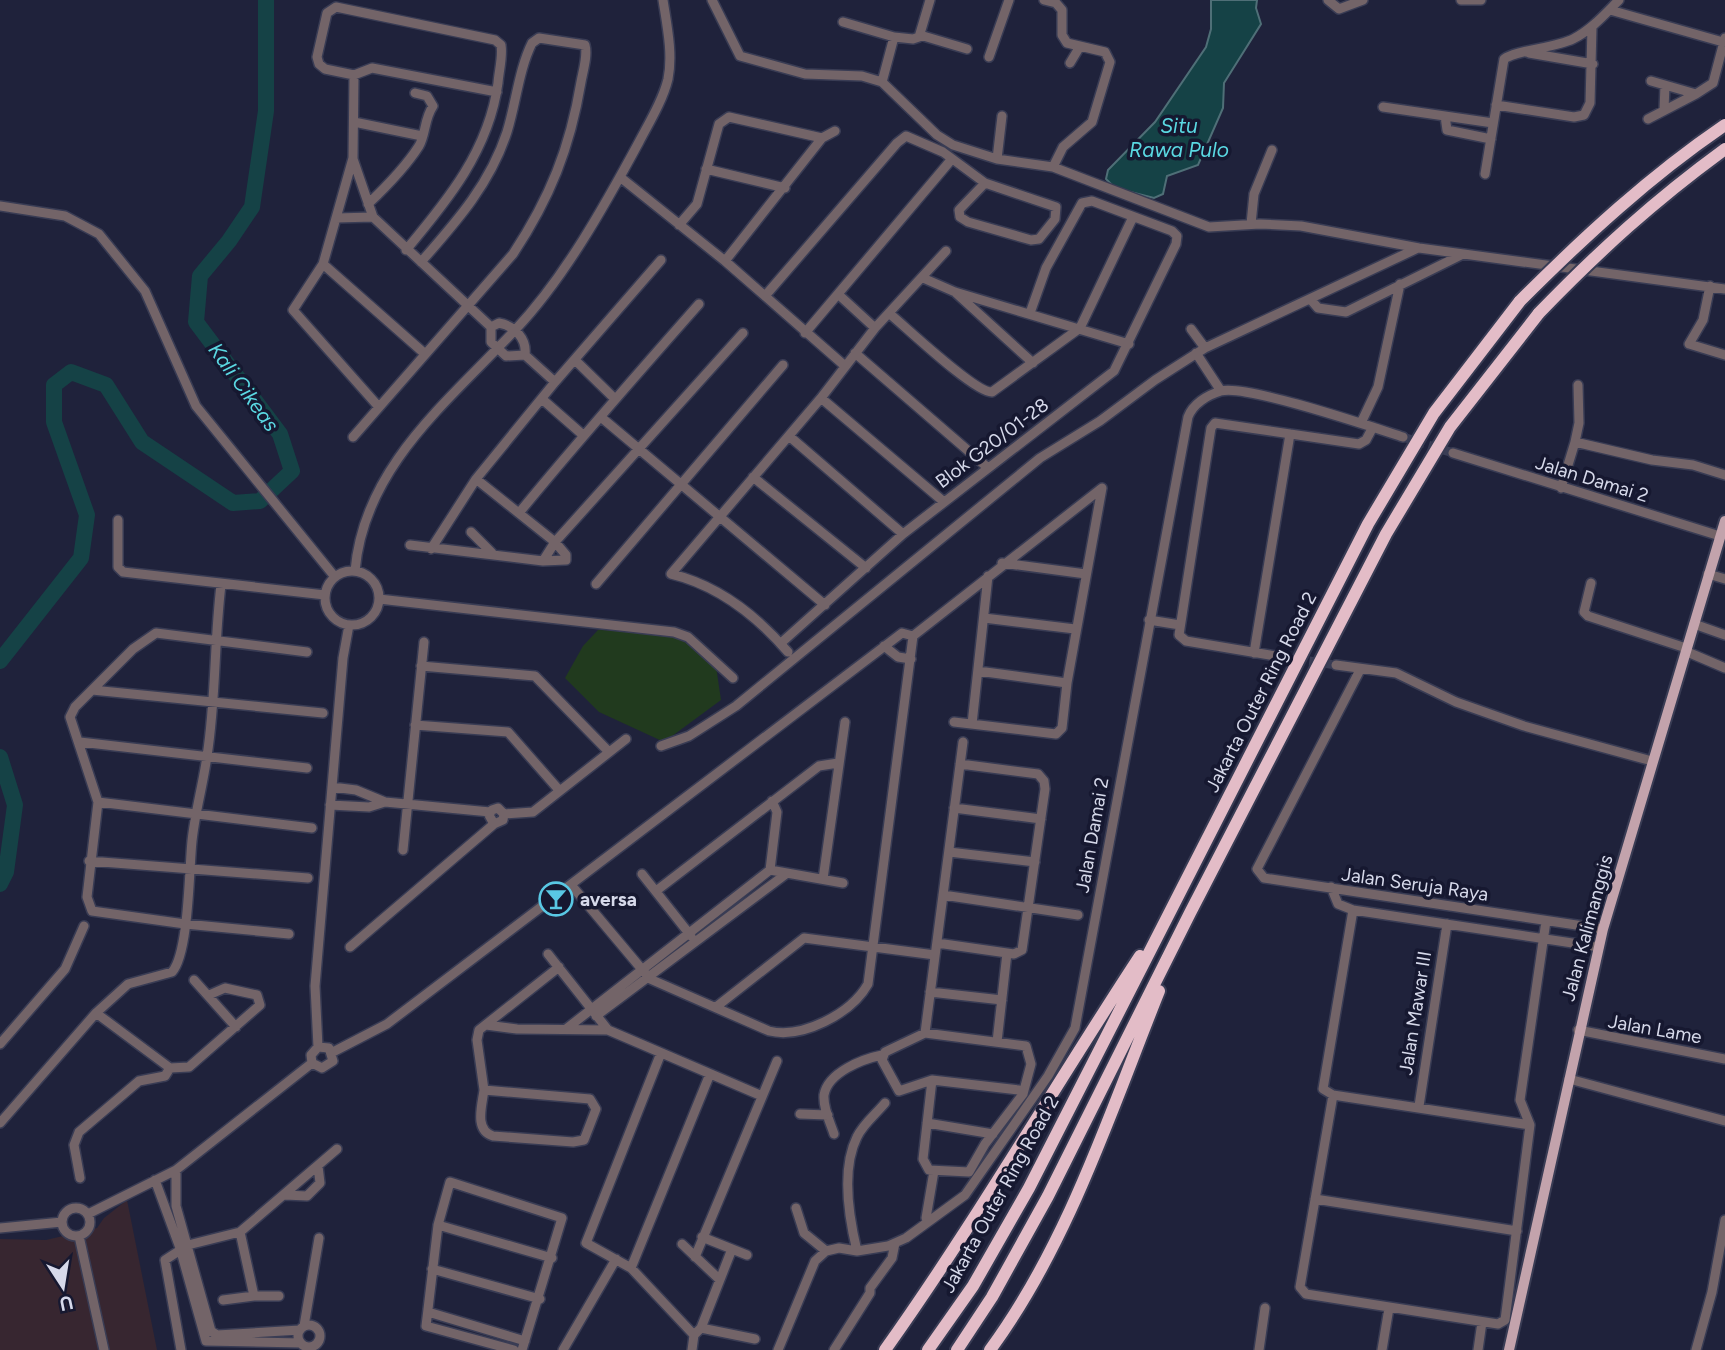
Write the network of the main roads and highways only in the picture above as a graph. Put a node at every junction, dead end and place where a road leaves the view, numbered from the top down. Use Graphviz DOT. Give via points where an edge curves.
graph roads {
  1 [pos="1725,125"];
  2 [pos="1725,149"];
  3 [pos="1725,521"];
  4 [pos="1175,903"];
  5 [pos="1190,913"];
  6 [pos="884,1350"];
  7 [pos="928,1350"];
  8 [pos="957,1350"];
  9 [pos="990,1350"];
  10 [pos="1509,1350"];
  1 -- 4 [label="highway, Jakarta Outer Ring Road 2, bridge" via="1591,230 1520,301 1434,413 1368,524"];
  2 -- 5 [label="highway, Jakarta Outer Ring Road 2, bridge" via="1605,245 1539,313 1450,427 1386,534"];
  3 -- 10 [label="main road, Jalan Kalimanggis" via="1603,929"];
  4 -- 6 [label="highway" via="1063,1072 947,1263"];
  4 -- 7 [label="highway, Jakarta Outer Ring Road 2" via="1029,1188 973,1286"];
  5 -- 8 [label="highway, Jakarta Outer Ring Road 2" via="1048,1196"];
  5 -- 9 [label="highway" via="1048,1258"];
}
